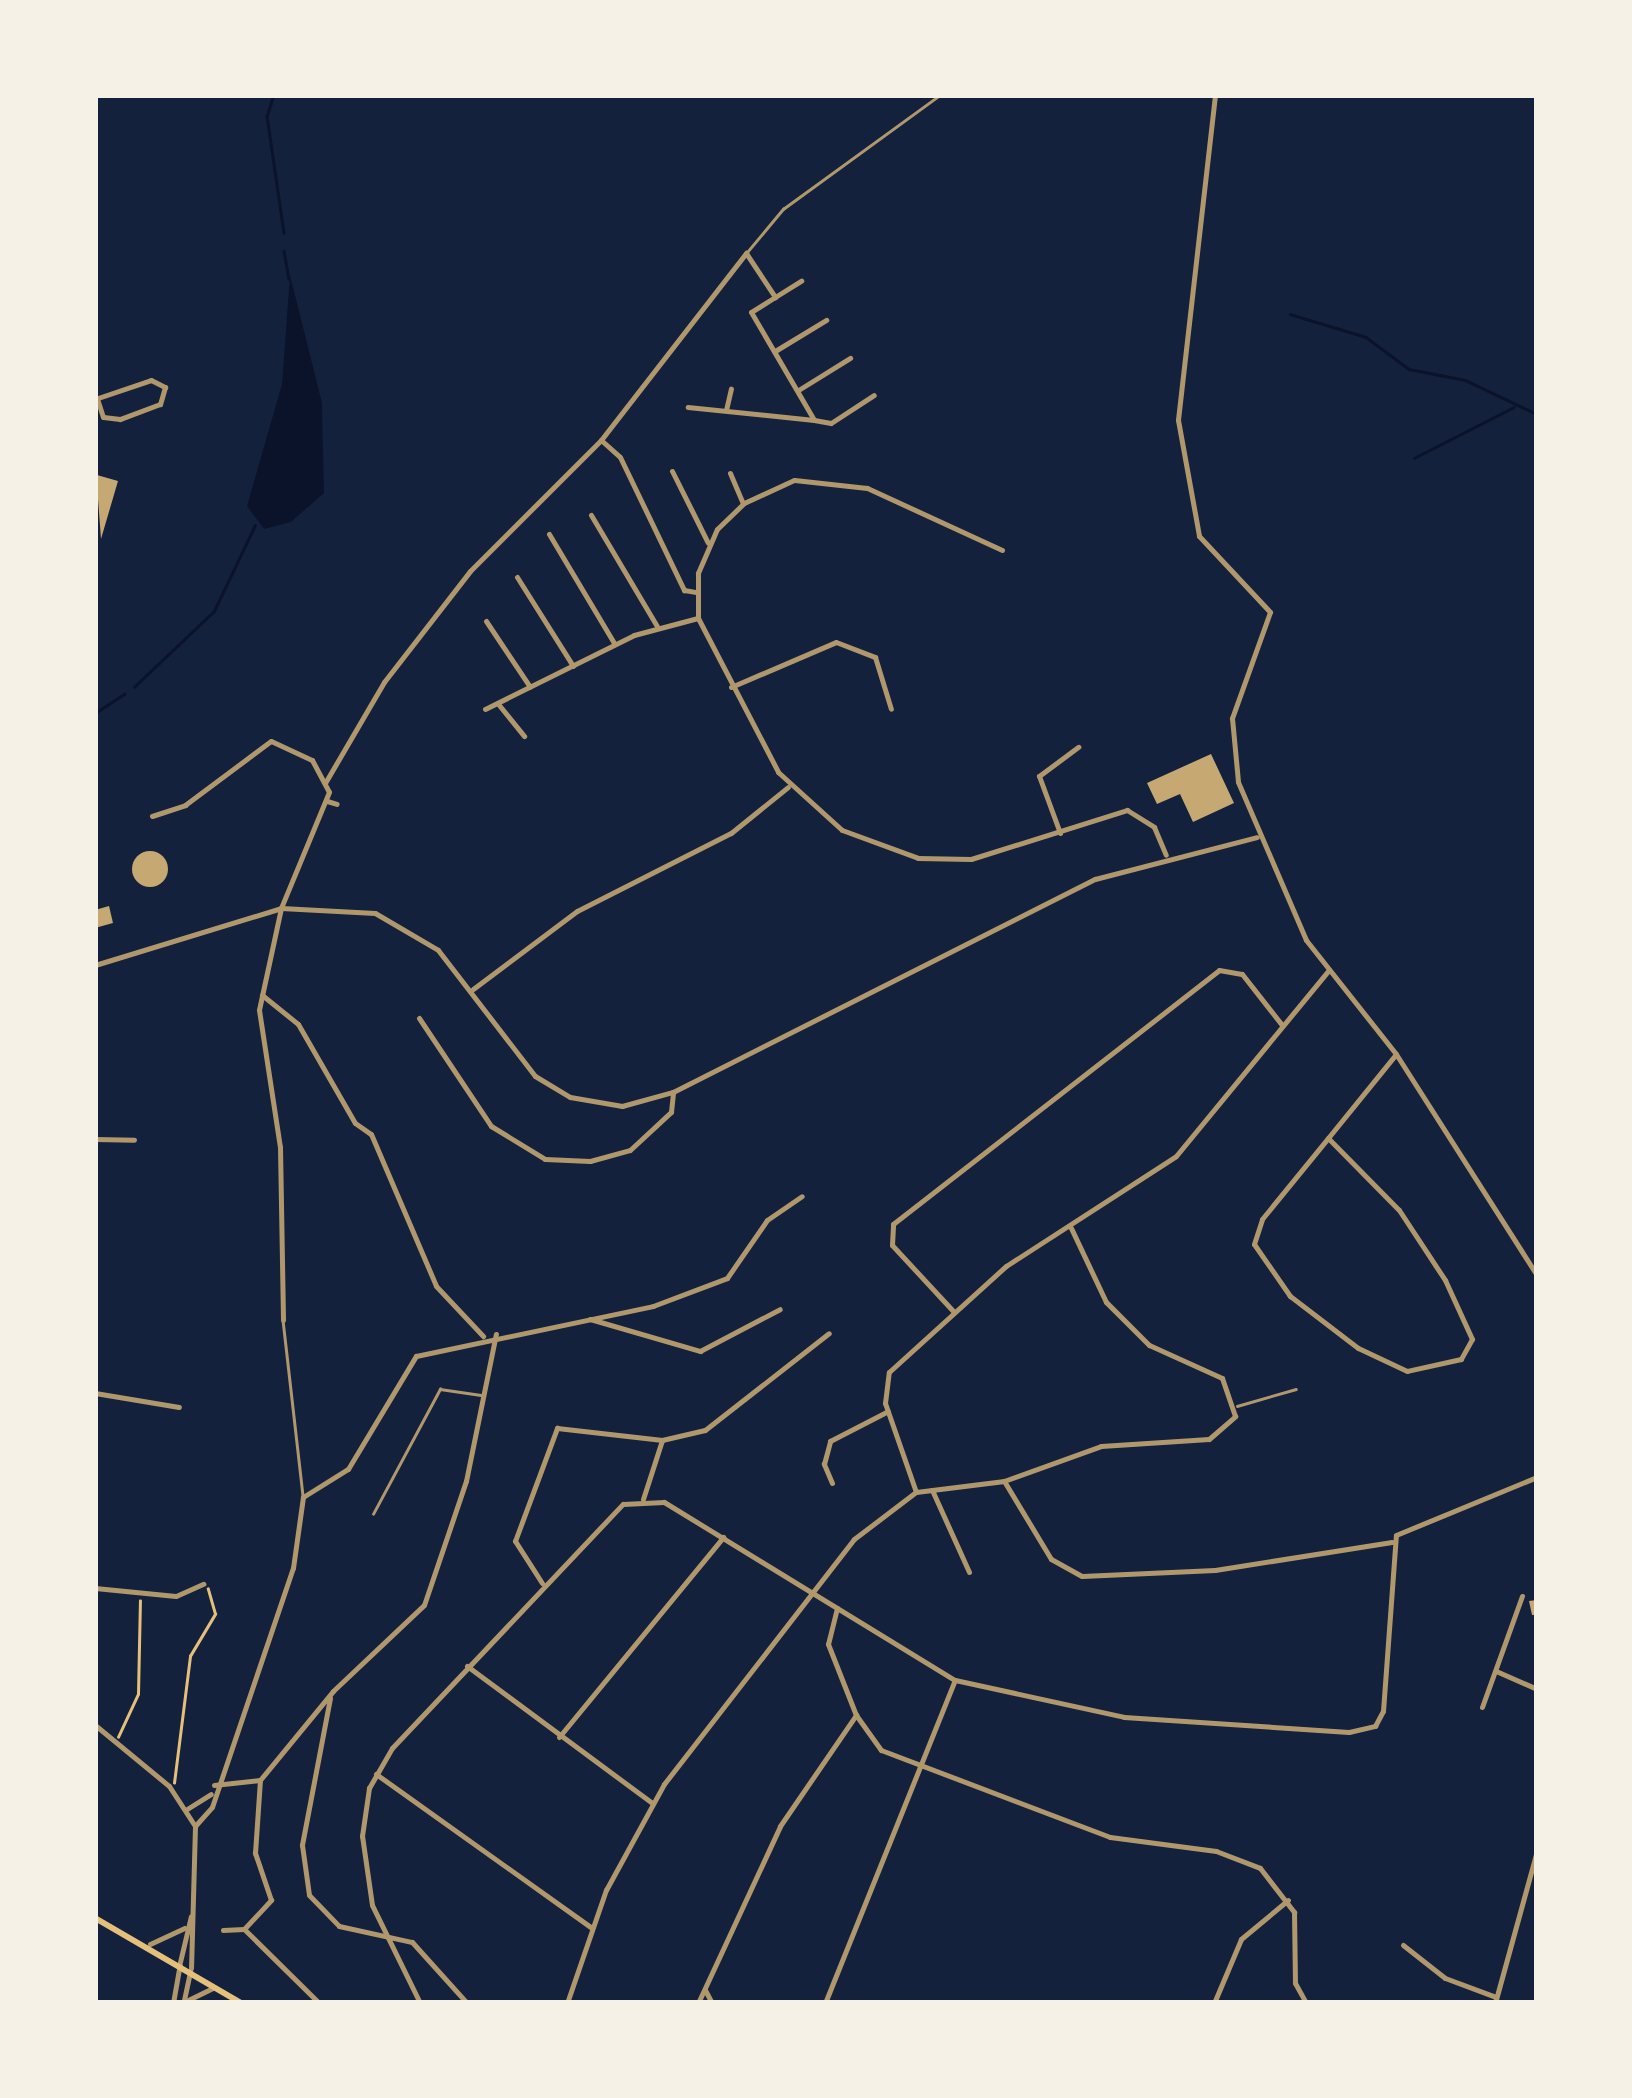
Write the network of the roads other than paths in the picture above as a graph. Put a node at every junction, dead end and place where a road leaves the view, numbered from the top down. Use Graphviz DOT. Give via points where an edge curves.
graph roads {
  1 [pos="940,95"];
  2 [pos="1215,95"];
  3 [pos="746,253"];
  4 [pos="801,281"];
  5 [pos="775,297"];
  6 [pos="826,320"];
  7 [pos="776,352"];
  8 [pos="850,358"];
  9 [pos="800,389"];
  10 [pos="730,390"];
  11 [pos="874,395"];
  12 [pos="96,399"];
  13 [pos="688,407"];
  14 [pos="726,410"];
  15 [pos="814,420"];
  16 [pos="601,440"];
  17 [pos="672,472"];
  18 [pos="730,474"];
  19 [pos="744,503"];
  20 [pos="591,514"];
  21 [pos="549,534"];
  22 [pos="708,543"];
  23 [pos="1002,550"];
  24 [pos="517,577"];
  25 [pos="695,592"];
  26 [pos="698,618"];
  27 [pos="486,620"];
  28 [pos="657,626"];
  29 [pos="614,644"];
  30 [pos="573,666"];
  31 [pos="530,687"];
  32 [pos="730,688"];
  33 [pos="499,705"];
  34 [pos="891,709"];
  35 [pos="485,710"];
  36 [pos="524,736"];
  37 [pos="1078,747"];
  38 [pos="325,782"];
  39 [pos="788,787"];
  40 [pos="327,801"];
  41 [pos="337,804"];
  42 [pos="152,816"];
  43 [pos="1060,832"];
  44 [pos="1257,837"];
  45 [pos="1166,855"];
  46 [pos="281,908"];
  47 [pos="95,965"];
  48 [pos="1328,971"];
  49 [pos="473,989"];
  50 [pos="262,995"];
  51 [pos="419,1018"];
  52 [pos="1282,1025"];
  53 [pos="1396,1054"];
  54 [pos="673,1092"];
  55 [pos="95,1138"];
  56 [pos="1328,1138"];
  57 [pos="134,1140"];
  58 [pos="802,1196"];
  59 [pos="1071,1228"];
  60 [pos="1537,1275"];
  61 [pos="780,1310"];
  62 [pos="954,1312"];
  63 [pos="588,1318"];
  64 [pos="283,1320"];
  65 [pos="830,1333"];
  66 [pos="496,1334"];
  67 [pos="483,1336"];
  68 [pos="1296,1388"];
  69 [pos="95,1393"];
  70 [pos="481,1395"];
  71 [pos="1237,1406"];
  72 [pos="179,1407"];
  73 [pos="888,1412"];
  74 [pos="662,1440"];
  75 [pos="1537,1477"];
  76 [pos="1004,1481"];
  77 [pos="832,1483"];
  78 [pos="932,1490"];
  79 [pos="916,1492"];
  80 [pos="303,1497"];
  81 [pos="643,1498"];
  82 [pos="373,1514"];
  83 [pos="723,1537"];
  84 [pos="1392,1542"];
  85 [pos="970,1572"];
  86 [pos="542,1583"];
  87 [pos="203,1584"];
  88 [pos="95,1588"];
  89 [pos="814,1593"];
  90 [pos="1522,1596"];
  91 [pos="836,1608"];
  92 [pos="467,1666"];
  93 [pos="1496,1672"];
  94 [pos="955,1680"];
  95 [pos="1537,1689"];
  96 [pos="333,1691"];
  97 [pos="1482,1706"];
  98 [pos="856,1715"];
  99 [pos="95,1724"];
  100 [pos="560,1737"];
  101 [pos="914,1768"];
  102 [pos="376,1774"];
  103 [pos="260,1780"];
  104 [pos="214,1785"];
  105 [pos="210,1794"];
  106 [pos="652,1802"];
  107 [pos="187,1809"];
  108 [pos="195,1826"];
  109 [pos="1537,1851"];
  110 [pos="1288,1900"];
  111 [pos="192,1913"];
  112 [pos="95,1918"];
  113 [pos="185,1928"];
  114 [pos="592,1928"];
  115 [pos="244,1929"];
  116 [pos="224,1930"];
  117 [pos="382,1939"];
  118 [pos="150,1944"];
  119 [pos="1403,1945"];
  120 [pos="180,1962"];
  121 [pos="191,1968"];
  122 [pos="218,1986"];
  123 [pos="705,1990"];
  124 [pos="1496,2000"];
  125 [pos="184,2002"];
  126 [pos="173,2003"];
  127 [pos="241,2003"];
  128 [pos="320,2003"];
  129 [pos="420,2003"];
  130 [pos="466,2003"];
  131 [pos="567,2003"];
  132 [pos="698,2003"];
  133 [pos="712,2003"];
  134 [pos="825,2003"];
  135 [pos="1214,2003"];
  136 [pos="1306,2003"];
  1 -- 3 [label="lane" via="783,209"];
  2 -- 44 [label="street" via="1178,420 1200,536 1270,612 1232,718 1238,782"];
  3 -- 5 [label="street"];
  3 -- 16 [label="street"];
  4 -- 5 [label="street"];
  5 -- 7 [label="street" via="751,312"];
  6 -- 7 [label="street"];
  7 -- 9 [label="street"];
  8 -- 9 [label="street"];
  9 -- 15 [label="street"];
  10 -- 14 [label="street"];
  11 -- 15 [label="street" via="824,426"];
  12 -- 12 [label="street" via="103,417 120,420 160,404 165,387 151,380"];
  13 -- 14 [label="street"];
  14 -- 15 [label="street" via="795,425"];
  16 -- 25 [label="street" via="620,457 684,590"];
  16 -- 38 [label="street" via="470,571 384,682"];
  17 -- 22 [label="street"];
  18 -- 19 [label="street"];
  19 -- 22 [label="street"];
  19 -- 23 [label="street" via="794,480 831,478"];
  20 -- 28 [label="street"];
  21 -- 29 [label="street"];
  22 -- 25 [label="street"];
  24 -- 30 [label="street"];
  25 -- 26 [label="street"];
  26 -- 28 [label="street"];
  26 -- 32 [label="street"];
  27 -- 31 [label="street"];
  28 -- 29 [label="street"];
  29 -- 30 [label="street"];
  30 -- 31 [label="street"];
  31 -- 33 [label="street"];
  32 -- 34 [label="street" via="836,642 875,657"];
  32 -- 39 [label="street"];
  33 -- 35 [label="street"];
  33 -- 36 [label="street"];
  37 -- 43 [label="street" via="1039,776"];
  38 -- 40 [label="street"];
  38 -- 42 [label="street" via="300,749 271,740 185,805"];
  39 -- 43 [label="street" via="842,830 918,858 1000,854"];
  39 -- 49 [label="street" via="732,833 602,896"];
  40 -- 41 [label="street"];
  40 -- 46 [label="street"];
  43 -- 45 [label="street" via="1127,810 1154,826"];
  44 -- 45 [label="street"];
  44 -- 48 [label="street"];
  45 -- 54 [label="street" via="1095,879"];
  46 -- 47 [label="street"];
  46 -- 49 [label="street" via="375,912 419,933"];
  46 -- 50 [label="street"];
  48 -- 52 [label="street"];
  48 -- 53 [label="street"];
  49 -- 54 [label="street" via="520,1060 558,1092 612,1106"];
  50 -- 64 [label="street" via="261,1052 280,1147"];
  50 -- 67 [label="street" via="298,1024 354,1124 374,1141 436,1286"];
  51 -- 54 [label="street" via="491,1126 546,1159 590,1162 630,1150 671,1112"];
  52 -- 59 [label="street" via="1176,1156"];
  52 -- 62 [label="street" via="1242,974 1219,970 893,1224 892,1245"];
  53 -- 56 [label="street"];
  53 -- 60 [label="street"];
  55 -- 57 [label="street"];
  56 -- 56 [label="street" via="1399,1210 1445,1280 1472,1339 1462,1360 1427,1371 1387,1364 1319,1320 1264,1268 1256,1231"];
  58 -- 63 [label="street" via="767,1220 727,1278"];
  59 -- 62 [label="street" via="1006,1266"];
  59 -- 71 [label="street" via="1125,1324 1222,1378"];
  61 -- 63 [label="street" via="700,1351"];
  62 -- 73 [label="street" via="889,1372"];
  63 -- 66 [label="street"];
  64 -- 80 [label="lane"];
  65 -- 74 [label="street" via="728,1417"];
  66 -- 67 [label="street"];
  66 -- 70 [label="street"];
  67 -- 80 [label="street" via="416,1356 348,1469"];
  68 -- 71 [label="lane"];
  69 -- 72 [label="street"];
  70 -- 82 [label="lane" via="440,1389"];
  70 -- 96 [label="street" via="466,1480 424,1605"];
  71 -- 76 [label="street" via="1230,1426 1208,1439 1101,1446"];
  73 -- 77 [label="street" via="830,1442 824,1464"];
  73 -- 79 [label="street"];
  74 -- 81 [label="street"];
  74 -- 86 [label="street" via="557,1428 515,1541"];
  75 -- 84 [label="street" via="1416,1521"];
  76 -- 78 [label="street"];
  76 -- 84 [label="street" via="1051,1558 1082,1576 1216,1570"];
  78 -- 79 [label="street"];
  78 -- 85 [label="street"];
  79 -- 89 [label="street" via="854,1540"];
  80 -- 104 [label="street" via="293,1568"];
  81 -- 83 [label="street"];
  81 -- 86 [label="street" via="611,1512"];
  83 -- 89 [label="street"];
  83 -- 100 [label="street"];
  84 -- 94 [label="street" via="1392,1652 1383,1711 1368,1730 1124,1717"];
  86 -- 92 [label="street"];
  87 -- 88 [label="street" via="176,1596"];
  89 -- 91 [label="street"];
  89 -- 106 [label="street"];
  90 -- 93 [label="street"];
  91 -- 94 [label="street"];
  91 -- 98 [label="street" via="828,1644"];
  92 -- 100 [label="street"];
  92 -- 102 [label="street"];
  93 -- 95 [label="street"];
  93 -- 97 [label="street"];
  94 -- 101 [label="street"];
  96 -- 103 [label="street"];
  96 -- 117 [label="street" via="312,1757 302,1845 309,1895 339,1926"];
  98 -- 101 [label="street" via="881,1750"];
  98 -- 123 [label="street" via="780,1826"];
  99 -- 107 [label="street"];
  100 -- 106 [label="street"];
  101 -- 110 [label="street" via="1110,1837 1216,1851 1260,1868"];
  101 -- 134 [label="street"];
  102 -- 114 [label="street"];
  102 -- 117 [label="street" via="362,1836"];
  103 -- 104 [label="street"];
  103 -- 115 [label="street" via="254,1853 271,1900"];
  104 -- 105 [label="street"];
  105 -- 107 [label="street"];
  105 -- 108 [label="street"];
  106 -- 114 [label="street"];
  107 -- 108 [label="street"];
  108 -- 111 [label="street"];
  109 -- 124 [label="street"];
  110 -- 135 [label="street" via="1248,1929"];
  110 -- 136 [label="street" via="1295,1984"];
  111 -- 113 [label="street"];
  111 -- 121 [label="street"];
  112 -- 118 [label="main road"];
  113 -- 118 [label="street"];
  113 -- 120 [label="street"];
  114 -- 131 [label="street"];
  115 -- 116 [label="street"];
  115 -- 128 [label="street"];
  117 -- 129 [label="street"];
  117 -- 130 [label="street" via="412,1942"];
  118 -- 120 [label="main road"];
  119 -- 124 [label="street" via="1446,1978"];
  120 -- 121 [label="main road"];
  120 -- 126 [label="street"];
  121 -- 122 [label="main road"];
  121 -- 125 [label="street"];
  122 -- 125 [label="street"];
  122 -- 127 [label="main road"];
  123 -- 132 [label="street"];
  123 -- 133 [label="street"];
}
